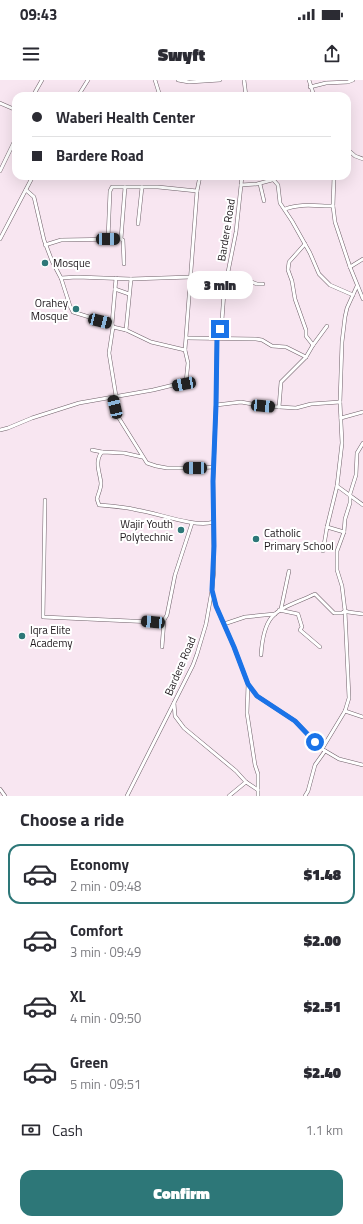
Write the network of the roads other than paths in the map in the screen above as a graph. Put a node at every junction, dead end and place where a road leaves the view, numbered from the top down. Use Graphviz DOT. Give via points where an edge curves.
graph roads {
  1 [pos="42,80"];
  2 [pos="88,80"];
  3 [pos="155,80"];
  4 [pos="178,80"];
  5 [pos="220,80"];
  6 [pos="244,80"];
  7 [pos="309,80"];
  8 [pos="353,80"];
  9 [pos="189,81"];
  10 [pos="310,87"];
  11 [pos="35,92"];
  12 [pos="80,92"];
  13 [pos="159,92"];
  14 [pos="246,92"];
  15 [pos="312,92"];
  16 [pos="0,103"];
  17 [pos="12,108"];
  18 [pos="12,146"];
  19 [pos="351,152"];
  20 [pos="363,160"];
  21 [pos="0,171"];
  22 [pos="31,180"];
  23 [pos="199,180"];
  24 [pos="242,180"];
  25 [pos="272,180"];
  26 [pos="334,180"];
  27 [pos="260,184"];
  28 [pos="241,185"];
  29 [pos="125,187"];
  30 [pos="142,187"];
  31 [pos="26,190"];
  32 [pos="197,191"];
  33 [pos="264,201"];
  34 [pos="333,206"];
  35 [pos="285,209"];
  36 [pos="138,224"];
  37 [pos="121,238"];
  38 [pos="0,239"];
  39 [pos="108,239"];
  40 [pos="305,244"];
  41 [pos="46,245"];
  42 [pos="363,258"];
  43 [pos="124,264"];
  44 [pos="350,267"];
  45 [pos="228,273"];
  46 [pos="191,276"];
  47 [pos="61,278"];
  48 [pos="116,278"];
  49 [pos="131,279"];
  50 [pos="263,284"];
  51 [pos="357,286"];
  52 [pos="115,290"];
  53 [pos="363,290"];
  54 [pos="359,292"];
  55 [pos="129,294"];
  56 [pos="353,295"];
  57 [pos="363,298"];
  58 [pos="112,325"];
  59 [pos="327,326"];
  60 [pos="126,330"];
  61 [pos="217,337"];
  62 [pos="187,338"];
  63 [pos="313,345"];
  64 [pos="185,350"];
  65 [pos="306,357"];
  66 [pos="116,396"];
  67 [pos="340,402"];
  68 [pos="216,405"];
  69 [pos="279,407"];
  70 [pos="363,412"];
  71 [pos="341,418"];
  72 [pos="0,430"];
  73 [pos="363,443"];
  74 [pos="92,450"];
  75 [pos="102,452"];
  76 [pos="142,457"];
  77 [pos="214,467"];
  78 [pos="337,486"];
  79 [pos="350,494"];
  80 [pos="45,500"];
  81 [pos="363,504"];
  82 [pos="214,522"];
  83 [pos="192,523"];
  84 [pos="327,526"];
  85 [pos="344,532"];
  86 [pos="323,551"];
  87 [pos="289,572"];
  88 [pos="212,590"];
  89 [pos="280,610"];
  90 [pos="345,611"];
  91 [pos="275,614"];
  92 [pos="363,614"];
  93 [pos="164,620"];
  94 [pos="224,624"];
  95 [pos="162,647"];
  96 [pos="320,647"];
  97 [pos="261,655"];
  98 [pos="248,684"];
  99 [pos="174,703"];
  100 [pos="345,711"];
  101 [pos="363,717"];
  102 [pos="323,750"];
  103 [pos="363,765"];
  104 [pos="246,782"];
  105 [pos="0,789"];
  106 [pos="258,790"];
  107 [pos="5,796"];
  108 [pos="127,796"];
  109 [pos="230,796"];
  110 [pos="258,796"];
  111 [pos="305,796"];
  1 -- 11 [label="street"];
  2 -- 12 [label="street"];
  3 -- 13 [label="street"];
  4 -- 9 [label="street"];
  5 -- 9 [label="street"];
  6 -- 14 [label="street"];
  7 -- 10 [label="street"];
  8 -- 10 [label="street"];
  10 -- 15 [label="street"];
  16 -- 17 [label="street"];
  18 -- 21 [label="street"];
  19 -- 20 [label="street"];
  22 -- 31 [label="street"];
  23 -- 32 [label="street"];
  24 -- 28 [label="street, Bardere Road"];
  25 -- 27 [label="street"];
  25 -- 35 [label="street" via="278,185 279,200"];
  26 -- 34 [label="street"];
  27 -- 28 [label="street"];
  27 -- 33 [label="street"];
  28 -- 45 [label="street, Bardere Road"];
  29 -- 30 [label="street"];
  29 -- 37 [label="street"];
  29 -- 39 [label="street" via="112,186 110,191"];
  30 -- 32 [label="street"];
  30 -- 36 [label="street"];
  31 -- 38 [label="street"];
  31 -- 41 [label="street" via="34,197"];
  32 -- 46 [label="street"];
  34 -- 35 [label="street"];
  34 -- 44 [label="street" via="337,229"];
  35 -- 40 [label="street"];
  37 -- 39 [label="street"];
  37 -- 43 [label="street"];
  39 -- 41 [label="street" via="61,240"];
  40 -- 56 [label="street" via="323,279"];
  40 -- 63 [label="street" via="289,262 288,270 306,336"];
  41 -- 47 [label="street"];
  42 -- 44 [label="street"];
  44 -- 51 [label="street"];
  45 -- 50 [label="street"];
  45 -- 61 [label="street, Bardere Road" via="222,320"];
  46 -- 49 [label="street"];
  46 -- 62 [label="street"];
  47 -- 48 [label="street"];
  47 -- 58 [label="street" via="73,312"];
  48 -- 49 [label="street"];
  48 -- 52 [label="street"];
  49 -- 55 [label="street"];
  51 -- 54 [label="street"];
  51 -- 56 [label="street"];
  52 -- 55 [label="street"];
  52 -- 58 [label="street"];
  53 -- 54 [label="street"];
  54 -- 57 [label="street"];
  55 -- 60 [label="street"];
  56 -- 67 [label="street" via="346,311 342,342"];
  58 -- 60 [label="street"];
  58 -- 66 [label="street" via="109,353"];
  59 -- 63 [label="street"];
  60 -- 64 [label="street" via="151,342"];
  61 -- 62 [label="street"];
  61 -- 65 [label="street" via="260,339 272,346 286,347"];
  61 -- 68 [label="street, Bardere Road"];
  62 -- 64 [label="street"];
  63 -- 65 [label="street"];
  64 -- 66 [label="street" via="188,363 184,384"];
  65 -- 69 [label="street" via="280,382"];
  66 -- 72 [label="street" via="79,403"];
  66 -- 76 [label="street" via="113,398 117,415"];
  67 -- 69 [label="street"];
  67 -- 71 [label="street"];
  68 -- 69 [label="street" via="241,402"];
  68 -- 77 [label="street, Bardere Road"];
  70 -- 71 [label="street"];
  71 -- 78 [label="street" via="342,443"];
  73 -- 79 [label="street" via="357,453 356,475"];
  74 -- 75 [label="street"];
  75 -- 76 [label="street"];
  75 -- 83 [label="street" via="97,467 101,482 97,499 99,505 137,510"];
  76 -- 77 [label="street" via="147,463 156,466"];
  77 -- 82 [label="street, Bardere Road"];
  78 -- 79 [label="street"];
  78 -- 84 [label="street"];
  79 -- 81 [label="street"];
  79 -- 85 [label="street"];
  80 -- 93 [label="street" via="43,617 153,622"];
  82 -- 83 [label="street"];
  82 -- 88 [label="street, Bardere Road"];
  83 -- 93 [label="street"];
  84 -- 85 [label="street"];
  84 -- 86 [label="street"];
  85 -- 90 [label="street" via="336,560"];
  87 -- 89 [label="street"];
  88 -- 94 [label="street"];
  88 -- 99 [label="street, Bardere Road" via="198,654"];
  89 -- 90 [label="street" via="315,594 334,613"];
  89 -- 91 [label="street"];
  89 -- 96 [label="street" via="298,614 302,628 300,630"];
  90 -- 92 [label="street"];
  90 -- 100 [label="street" via="349,698"];
  91 -- 94 [label="street" via="245,617"];
  91 -- 97 [label="street" via="265,630"];
  93 -- 95 [label="street"];
  94 -- 98 [label="street"];
  98 -- 102 [label="street" via="257,696 295,721"];
  98 -- 106 [label="street" via="247,713 258,774"];
  99 -- 104 [label="street" via="175,716 184,728"];
  99 -- 108 [label="street, Bardere Road"];
  100 -- 101 [label="street"];
  100 -- 102 [label="street"];
  102 -- 103 [label="street" via="339,759"];
  102 -- 111 [label="street"];
  104 -- 106 [label="street"];
  104 -- 109 [label="street"];
  105 -- 107 [label="street"];
  106 -- 110 [label="street"];
}
